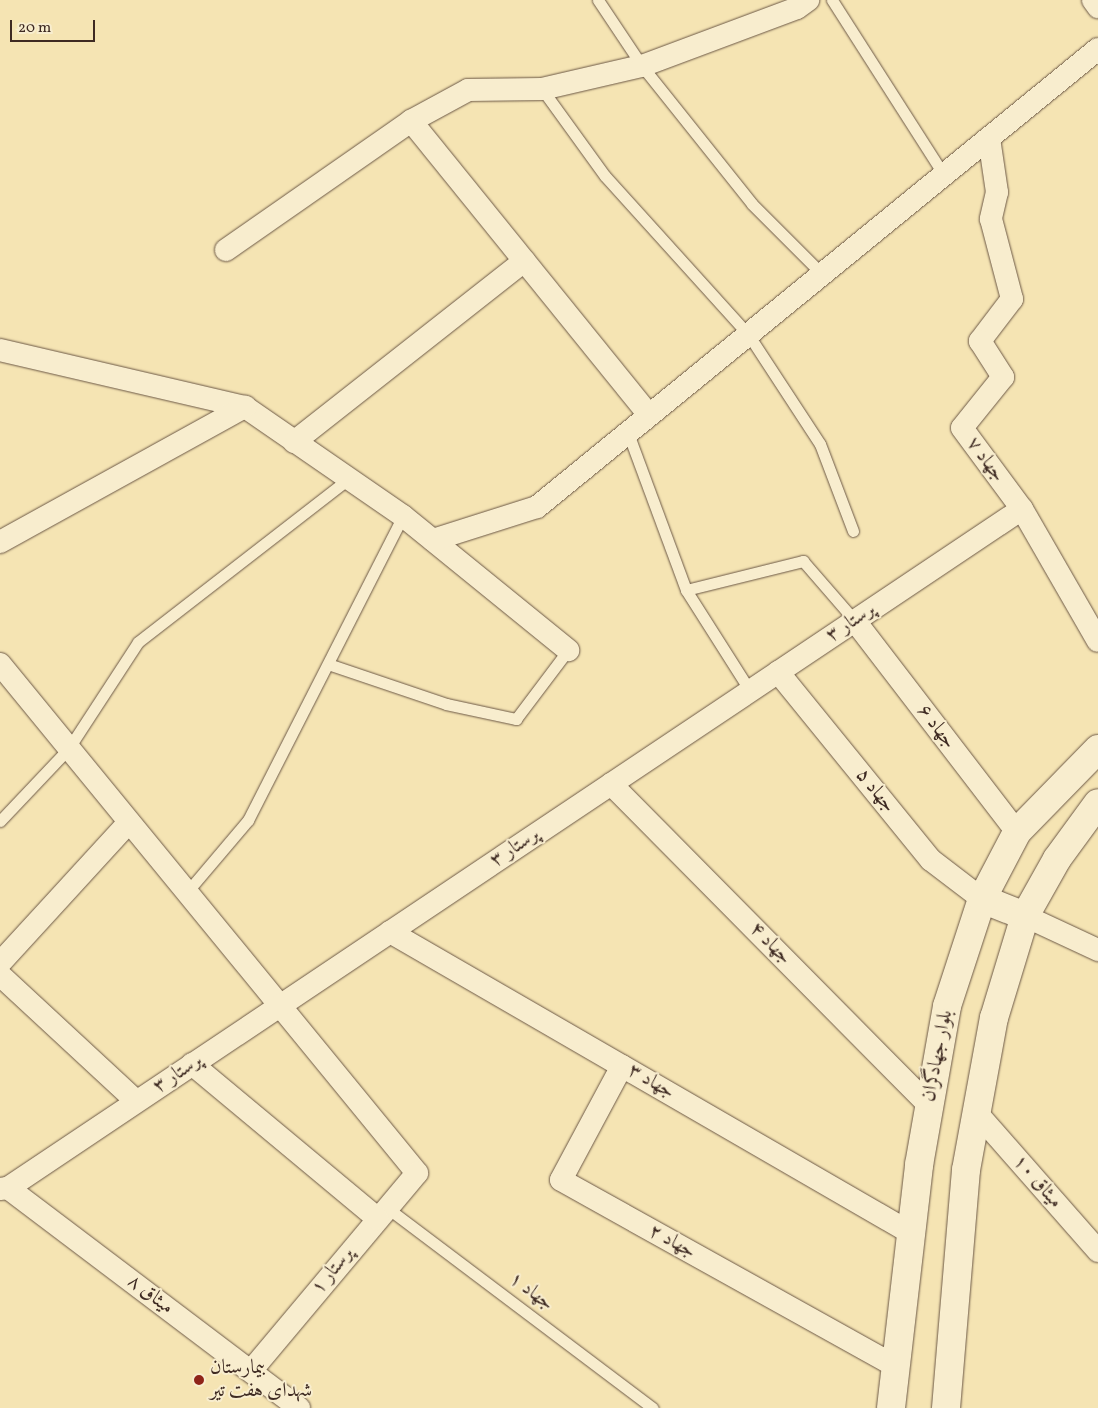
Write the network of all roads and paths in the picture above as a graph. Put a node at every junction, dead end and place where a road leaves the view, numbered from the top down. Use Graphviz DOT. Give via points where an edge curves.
graph roads {
  1 [pos="598,0"];
  2 [pos="808,0"];
  3 [pos="832,0"];
  4 [pos="1093,0"];
  5 [pos="1098,7"];
  6 [pos="1098,49"];
  7 [pos="642,66"];
  8 [pos="542,90"];
  9 [pos="411,121"];
  10 [pos="988,138"];
  11 [pos="944,174"];
  12 [pos="226,250"];
  13 [pos="524,261"];
  14 [pos="822,274"];
  15 [pos="748,334"];
  16 [pos="0,350"];
  17 [pos="245,407"];
  18 [pos="649,415"];
  19 [pos="628,433"];
  20 [pos="294,442"];
  21 [pos="346,480"];
  22 [pos="1022,509"];
  23 [pos="403,516"];
  24 [pos="853,531"];
  25 [pos="433,540"];
  26 [pos="0,542"];
  27 [pos="686,590"];
  28 [pos="855,621"];
  29 [pos="1098,641"];
  30 [pos="568,650"];
  31 [pos="0,664"];
  32 [pos="328,664"];
  33 [pos="778,672"];
  34 [pos="750,691"];
  35 [pos="69,748"];
  36 [pos="1098,749"];
  37 [pos="611,784"];
  38 [pos="1098,803"];
  39 [pos="0,821"];
  40 [pos="130,822"];
  41 [pos="1017,832"];
  42 [pos="187,892"];
  43 [pos="982,899"];
  44 [pos="1025,916"];
  45 [pos="390,932"];
  46 [pos="1098,950"];
  47 [pos="0,963"];
  48 [pos="0,975"];
  49 [pos="280,1006"];
  50 [pos="192,1064"];
  51 [pos="622,1066"];
  52 [pos="136,1101"];
  53 [pos="928,1104"];
  54 [pos="976,1112"];
  55 [pos="4,1188"];
  56 [pos="381,1212"];
  57 [pos="911,1233"];
  58 [pos="1098,1251"];
  59 [pos="897,1367"];
  60 [pos="251,1371"];
  61 [pos="299,1408"];
  62 [pos="653,1408"];
  63 [pos="891,1408"];
  64 [pos="946,1408"];
  1 -- 7 [label="lane"];
  2 -- 7 [label="street" via="798,8"];
  3 -- 11 [label="lane"];
  4 -- 5 [label="street"];
  6 -- 10 [label="street"];
  7 -- 8 [label="street"];
  7 -- 14 [label="lane" via="752,204"];
  8 -- 9 [label="street" via="468,90"];
  8 -- 15 [label="lane" via="605,176"];
  9 -- 12 [label="street"];
  9 -- 13 [label="street"];
  10 -- 11 [label="street"];
  10 -- 22 [label="street, جهاد ۷" via="997,192 991,219 1012,299 980,341 1003,377 962,428"];
  11 -- 14 [label="street"];
  13 -- 18 [label="street"];
  13 -- 20 [label="street"];
  14 -- 15 [label="street"];
  15 -- 18 [label="street"];
  15 -- 24 [label="lane" via="820,444"];
  16 -- 17 [label="street"];
  17 -- 20 [label="street"];
  17 -- 26 [label="street"];
  18 -- 19 [label="street"];
  19 -- 25 [label="street" via="537,507"];
  19 -- 27 [label="lane"];
  20 -- 21 [label="street"];
  21 -- 23 [label="street"];
  21 -- 35 [label="lane" via="138,642"];
  22 -- 28 [label="street, پرستار ۳"];
  22 -- 29 [label="street, جهاد ۷"];
  23 -- 25 [label="street"];
  23 -- 32 [label="lane"];
  25 -- 30 [label="street"];
  27 -- 28 [label="lane" via="803,560"];
  27 -- 34 [label="lane"];
  28 -- 33 [label="street, پرستار ۳"];
  28 -- 41 [label="street, جهاد ۶"];
  30 -- 32 [label="lane" via="516,720 446,704"];
  31 -- 35 [label="street"];
  32 -- 42 [label="lane" via="248,820"];
  33 -- 34 [label="street, پرستار ۳"];
  33 -- 43 [label="street, جهاد ۵" via="931,860"];
  34 -- 37 [label="street, پرستار ۳"];
  35 -- 39 [label="lane"];
  35 -- 40 [label="street"];
  36 -- 41 [label="main road, بلوار جهادگران"];
  37 -- 45 [label="street, پرستار ۳"];
  37 -- 53 [label="street, جهاد ۴"];
  38 -- 44 [label="main road" via="1057,859"];
  40 -- 42 [label="street"];
  40 -- 47 [label="street"];
  41 -- 43 [label="main road, بلوار جهادگران"];
  42 -- 49 [label="street"];
  43 -- 44 [label="main road"];
  43 -- 53 [label="main road, بلوار جهادگران" via="947,1006"];
  44 -- 46 [label="street"];
  44 -- 54 [label="main road" via="994,1018"];
  45 -- 49 [label="street, پرستار ۳"];
  45 -- 51 [label="street, جهاد ۳"];
  48 -- 52 [label="street"];
  49 -- 50 [label="street, پرستار ۳"];
  49 -- 56 [label="street, پرستار ۱" via="417,1173"];
  50 -- 52 [label="street, پرستار ۳"];
  50 -- 56 [label="street"];
  51 -- 57 [label="street, جهاد ۳"];
  51 -- 59 [label="street, جهاد ۲" via="561,1180"];
  52 -- 55 [label="street, پرستار ۳"];
  53 -- 57 [label="main road, بلوار جهادگران"];
  54 -- 58 [label="street, میثاق ۱۰"];
  54 -- 64 [label="main road" via="966,1170"];
  55 -- 60 [label="street, میثاق ۸"];
  56 -- 60 [label="street, پرستار ۱"];
  56 -- 62 [label="lane, جهاد ۱"];
  57 -- 59 [label="main road, بلوار جهادگران"];
  59 -- 63 [label="main road, بلوار جهادگران"];
  60 -- 61 [label="street, میثاق ۸"];
}
